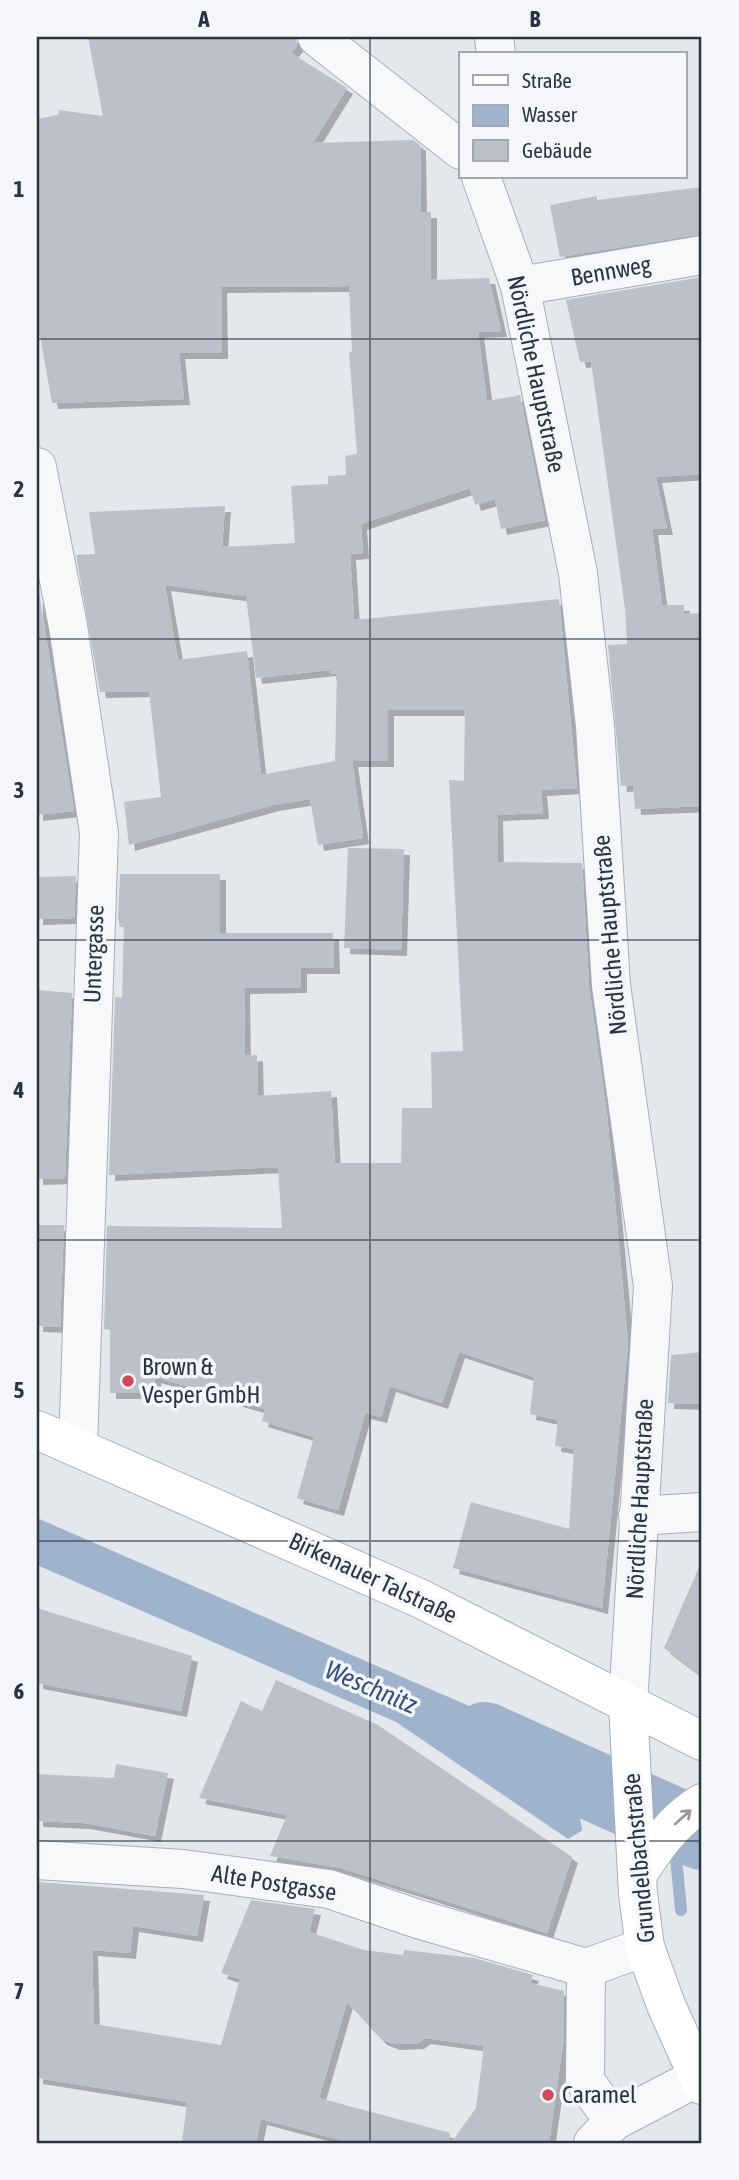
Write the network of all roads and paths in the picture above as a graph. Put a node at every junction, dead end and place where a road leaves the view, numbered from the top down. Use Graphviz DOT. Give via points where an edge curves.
graph roads {
  1 [pos="317,37"];
  2 [pos="459,148"];
  3 [pos="484,179"];
  4 [pos="702,255"];
  5 [pos="520,286"];
  6 [pos="37,467"];
  7 [pos="37,1430"];
  8 [pos="78,1447"];
  9 [pos="702,1512"];
  10 [pos="638,1517"];
  11 [pos="628,1716"];
  12 [pos="702,1741"];
  13 [pos="702,1803"];
  14 [pos="37,1860"];
  15 [pos="638,1884"];
  16 [pos="645,1947"];
  17 [pos="586,1968"];
  18 [pos="700,2081"];
  19 [pos="604,2132"];
  1 -- 2 [label="street"];
  3 -- 5 [label="street, Nördliche Hauptstraße"];
  4 -- 5 [label="street, Bennweg"];
  5 -- 10 [label="street, Nördliche Hauptstraße" via="578,573 595,726 611,985 653,1286"];
  6 -- 8 [label="street, Untergasse" via="68,626 99,833"];
  7 -- 8 [label="main road, Birkenauer Talstraße"];
  8 -- 11 [label="main road, Birkenauer Talstraße" via="419,1598"];
  9 -- 10 [label="street"];
  10 -- 11 [label="street, Nördliche Hauptstraße"];
  11 -- 12 [label="main road, Birkenauer Talstraße"];
  11 -- 15 [label="main road, Grundelbachstraße"];
  15 -- 13 [label="main road, one-way" via="661,1839"];
  14 -- 17 [label="street, Alte Postgasse" via="183,1869 329,1889"];
  15 -- 16 [label="main road, Grundelbachstraße"];
  16 -- 17 [label="street"];
  16 -- 18 [label="main road, Grundelbachstraße"];
  17 -- 19 [label="street" via="585,2081"];
  18 -- 19 [label="street"];
}
